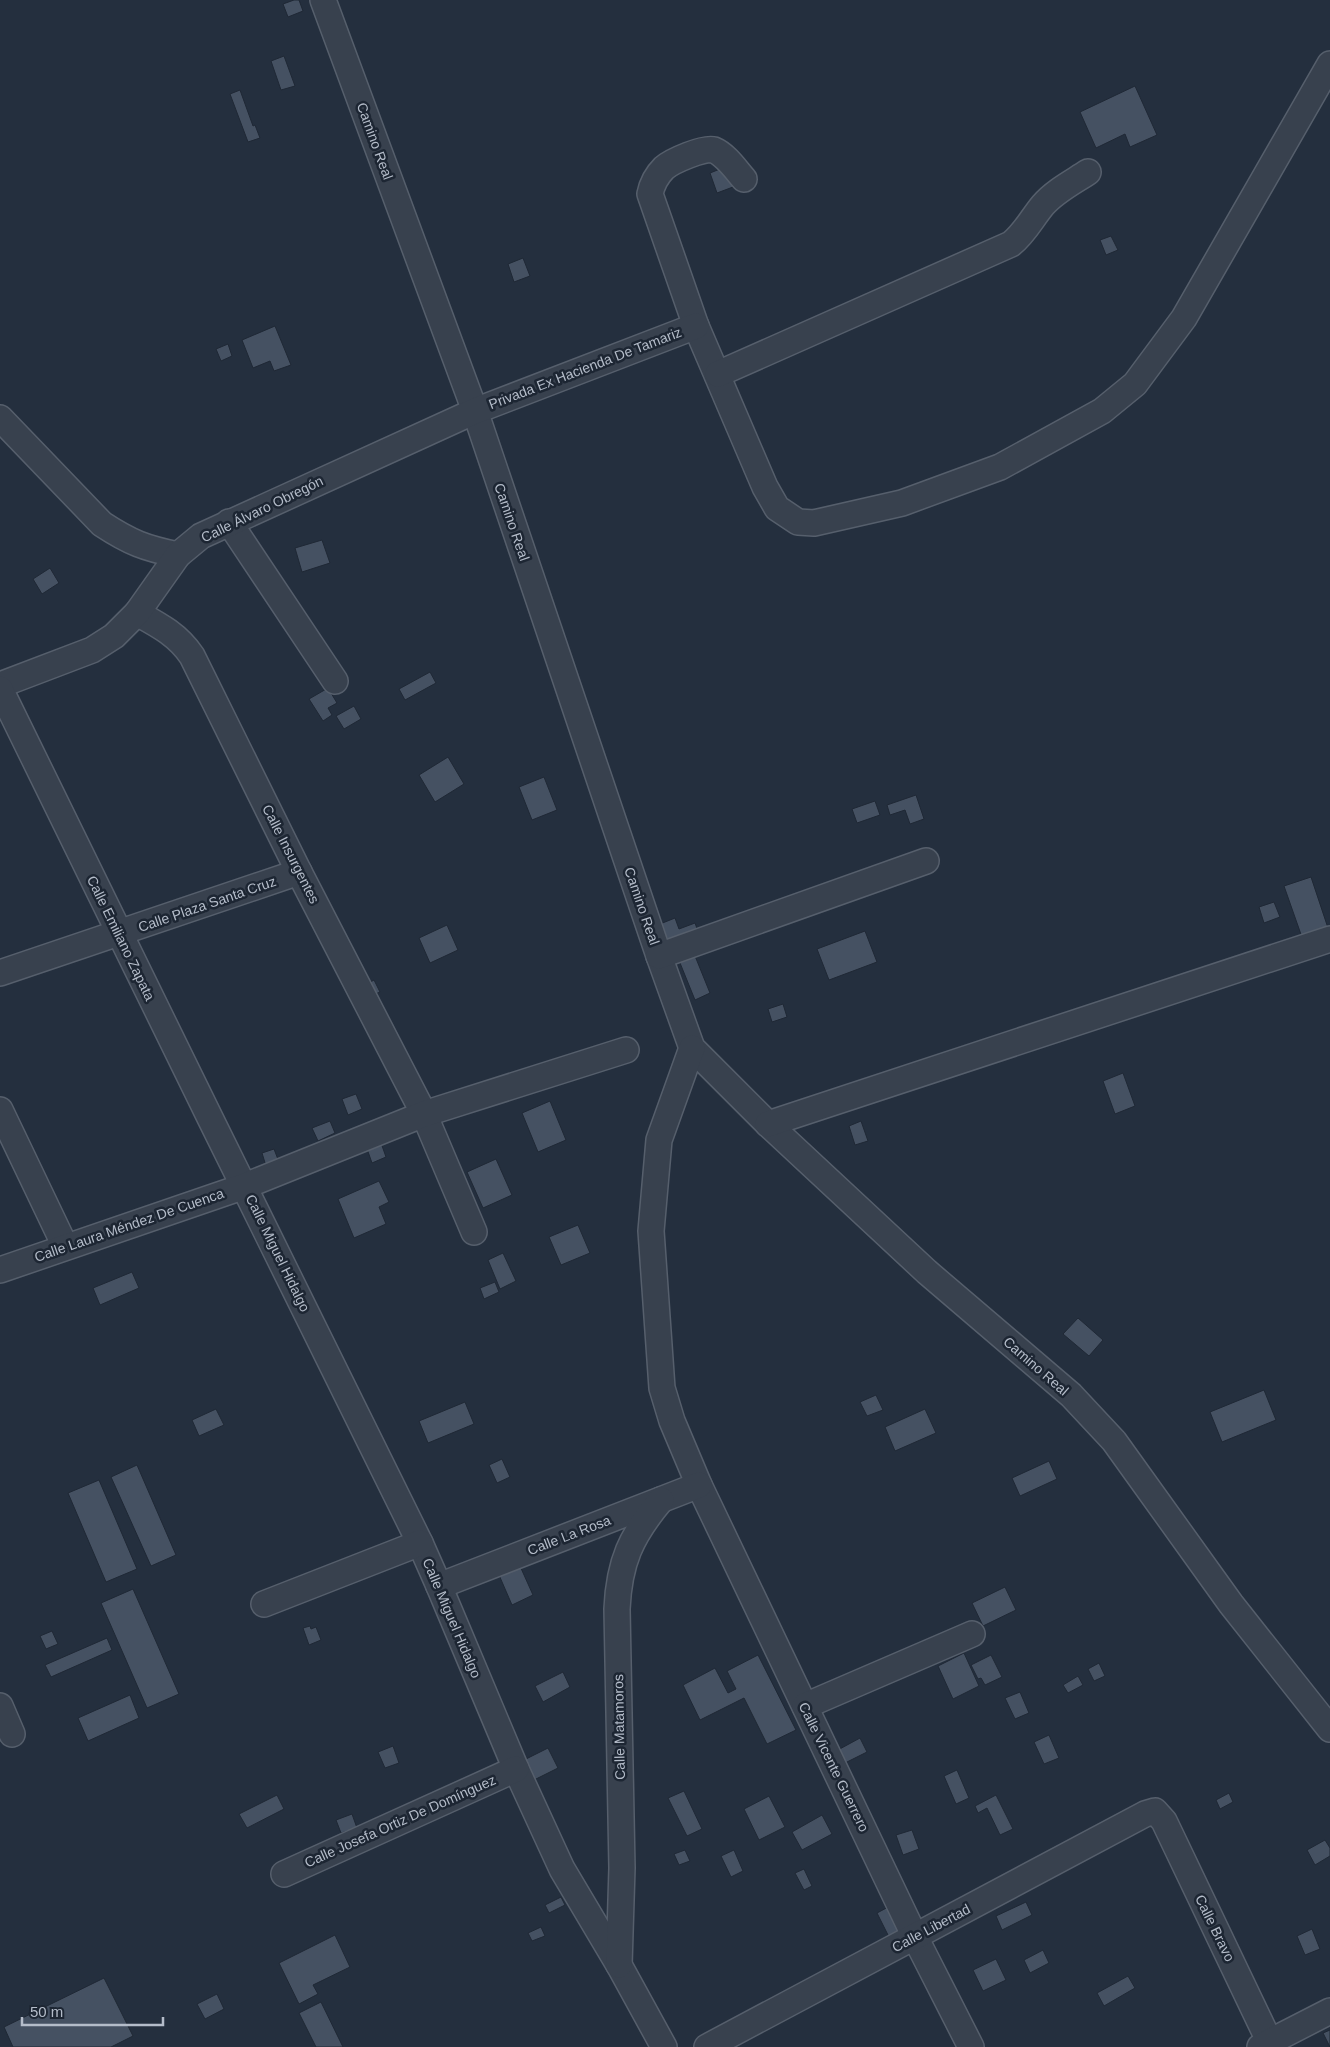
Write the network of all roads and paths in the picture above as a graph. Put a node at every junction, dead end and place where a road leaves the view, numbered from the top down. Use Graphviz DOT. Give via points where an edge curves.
graph roads {
  1 [pos="323,0"];
  2 [pos="1330,64"];
  3 [pos="1088,172"];
  4 [pos="744,179"];
  5 [pos="696,326"];
  6 [pos="718,374"];
  7 [pos="475,411"];
  8 [pos="0,418"];
  9 [pos="229,522"];
  10 [pos="178,555"];
  11 [pos="137,613"];
  12 [pos="334,681"];
  13 [pos="0,687"];
  14 [pos="926,861"];
  15 [pos="299,872"];
  16 [pos="118,934"];
  17 [pos="1330,939"];
  18 [pos="659,956"];
  19 [pos="0,973"];
  20 [pos="692,1048"];
  21 [pos="626,1050"];
  22 [pos="0,1110"];
  23 [pos="424,1114"];
  24 [pos="768,1124"];
  25 [pos="245,1186"];
  26 [pos="474,1232"];
  27 [pos="65,1246"];
  28 [pos="0,1270"];
  29 [pos="699,1485"];
  30 [pos="661,1500"];
  31 [pos="420,1544"];
  32 [pos="439,1586"];
  33 [pos="264,1604"];
  34 [pos="972,1634"];
  35 [pos="0,1706"];
  36 [pos="805,1706"];
  37 [pos="1330,1728"];
  38 [pos="12,1734"];
  39 [pos="516,1769"];
  40 [pos="1155,1811"];
  41 [pos="284,1874"];
  42 [pos="915,1937"];
  43 [pos="620,1965"];
  44 [pos="1330,2011"];
  45 [pos="1267,2045"];
  46 [pos="664,2047"];
  47 [pos="707,2047"];
  48 [pos="971,2047"];
  1 -- 7 [label="street, Camino Real"];
  2 -- 6 [label="street, Privada Ex Hacienda De Tamariz" via="1184,318 1135,384 1102,410 1000,467 902,503 814,523 798,522 777,508 765,487"];
  3 -- 6 [label="street" via="1054,194 1021,236 1010,244"];
  4 -- 5 [label="street, Privada Ex Hacienda De Tamariz" via="723,156 704,148 665,166 653,182 650,194"];
  5 -- 6 [label="street, Privada Ex Hacienda De Tamariz"];
  5 -- 7 [label="street, Privada Ex Hacienda De Tamariz"];
  7 -- 9 [label="street, Calle Álvaro Obregón"];
  7 -- 18 [label="street, Camino Real"];
  8 -- 10 [label="street" via="102,524 144,548"];
  9 -- 10 [label="street, Calle Álvaro Obregón" via="201,536"];
  9 -- 12 [label="street"];
  10 -- 11 [label="street, Calle Álvaro Obregón"];
  11 -- 13 [label="street, Calle Álvaro Obregón" via="114,636 92,650"];
  11 -- 15 [label="street, Calle Insurgentes" via="170,632 192,656"];
  13 -- 16 [label="street, Calle Emiliano Zapata"];
  14 -- 18 [label="street"];
  15 -- 16 [label="street, Calle Plaza Santa Cruz"];
  15 -- 23 [label="street, Calle Insurgentes"];
  16 -- 19 [label="street, Calle Plaza Santa Cruz"];
  16 -- 25 [label="street, Calle Emiliano Zapata"];
  17 -- 24 [label="street"];
  18 -- 20 [label="street, Camino Real"];
  20 -- 24 [label="street, Camino Real"];
  20 -- 29 [label="street" via="659,1140 651,1231 662,1388"];
  21 -- 23 [label="street, Calle Laura Méndez De Cuenca"];
  22 -- 27 [label="street"];
  23 -- 25 [label="street, Calle Laura Méndez De Cuenca"];
  23 -- 26 [label="street, Calle Insurgentes"];
  24 -- 37 [label="street, Camino Real" via="927,1272 1071,1395 1114,1441 1231,1604"];
  25 -- 27 [label="street, Calle Laura Méndez De Cuenca"];
  25 -- 31 [label="street, Calle Miguel Hidalgo"];
  27 -- 28 [label="street, Calle Laura Méndez De Cuenca"];
  29 -- 30 [label="street, Calle La Rosa"];
  29 -- 36 [label="street, Calle Vicente Guerrero"];
  30 -- 32 [label="street, Calle La Rosa"];
  30 -- 43 [label="street, Calle Matamoros" via="633,1538 618,1586 622,1868"];
  31 -- 32 [label="street, Calle Miguel Hidalgo"];
  31 -- 33 [label="street"];
  32 -- 39 [label="street, Calle Miguel Hidalgo"];
  34 -- 36 [label="street"];
  35 -- 38 [label="street"];
  36 -- 42 [label="street, Calle Vicente Guerrero"];
  39 -- 41 [label="street, Calle Josefa Ortiz De Domínguez"];
  39 -- 43 [label="street, Calle Miguel Hidalgo" via="562,1869"];
  40 -- 42 [label="street, Calle Libertad"];
  40 -- 45 [label="street, Calle Bravo" via="1164,1821"];
  42 -- 47 [label="street, Calle Libertad"];
  42 -- 48 [label="street, Calle Vicente Guerrero"];
  43 -- 46 [label="street, Calle Miguel Hidalgo"];
  44 -- 45 [label="street"];
}
